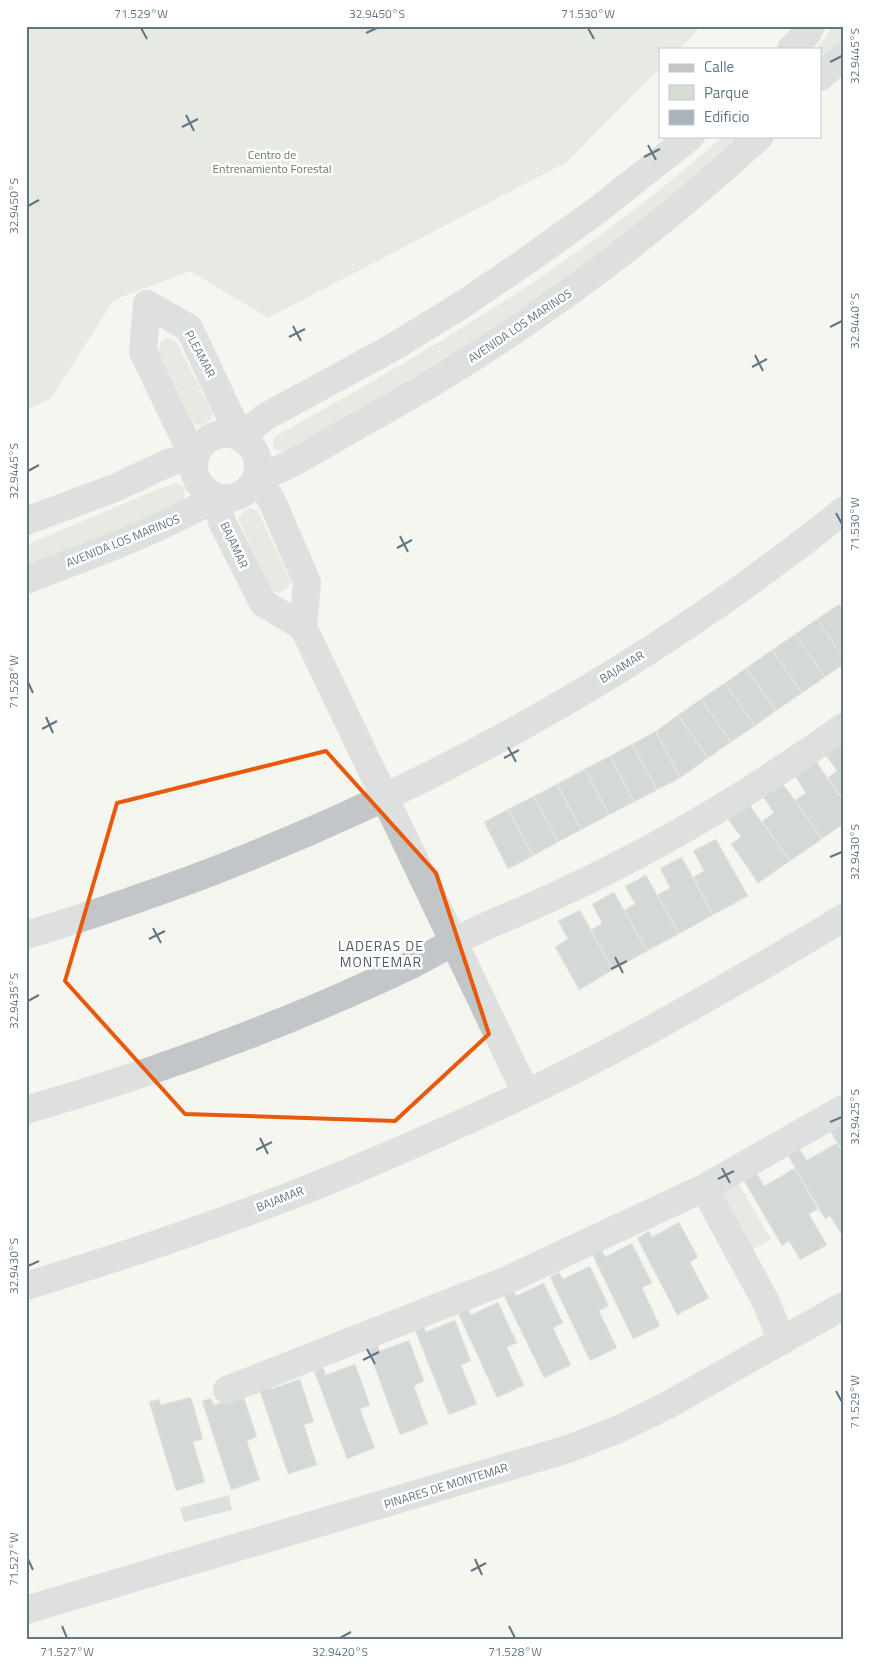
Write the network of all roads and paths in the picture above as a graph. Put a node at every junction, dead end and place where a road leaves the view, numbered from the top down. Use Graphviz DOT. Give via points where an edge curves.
graph roads {
  1 [pos="811,26"];
  2 [pos="792,48"];
  3 [pos="843,57"];
  4 [pos="822,76"];
  5 [pos="688,138"];
  6 [pos="758,138"];
  7 [pos="240,437"];
  8 [pos="194,458"];
  9 [pos="256,479"];
  10 [pos="217,497"];
  11 [pos="843,511"];
  12 [pos="26,521"];
  13 [pos="26,580"];
  14 [pos="303,627"];
  15 [pos="843,727"];
  16 [pos="385,797"];
  17 [pos="843,918"];
  18 [pos="26,935"];
  19 [pos="454,942"];
  20 [pos="526,1093"];
  21 [pos="843,1108"];
  22 [pos="26,1110"];
  23 [pos="704,1188"];
  24 [pos="26,1286"];
  25 [pos="843,1306"];
  26 [pos="782,1341"];
  27 [pos="227,1390"];
  28 [pos="26,1610"];
  1 -- 2 [label="street"];
  3 -- 4 [label="street"];
  5 -- 7 [label="street" via="595,212 460,306 390,349 265,417"];
  6 -- 9 [label="street, AVENIDA LOS MARINOS" via="642,239 522,326 378,414 276,472"];
  7 -- 8 [label="street" via="231,434 212,437 198,449"];
  7 -- 8 [label="street, PLEAMAR" via="189,328 147,304 143,352"];
  7 -- 9 [label="street" via="254,450 258,460"];
  8 -- 10 [label="street" via="193,468 200,487"];
  8 -- 12 [label="street" via="170,462 115,488"];
  9 -- 10 [label="street" via="244,493 235,497"];
  9 -- 14 [label="street" via="270,499 306,582"];
  10 -- 13 [label="street, AVENIDA LOS MARINOS" via="148,533"];
  10 -- 14 [label="street, BAJAMAR" via="222,522 263,603"];
  11 -- 16 [label="street, BAJAMAR" via="787,556 622,668 537,718"];
  14 -- 16 [label="street"];
  15 -- 19 [label="street" via="766,780 633,857"];
  16 -- 18 [label="street, BAJAMAR" via="327,824 142,898"];
  16 -- 19 [label="street"];
  17 -- 20 [label="street, BAJAMAR" via="672,1018"];
  19 -- 20 [label="street"];
  19 -- 22 [label="street" via="410,965 272,1025 131,1077"];
  20 -- 24 [label="street, BAJAMAR" via="352,1171 239,1215"];
  21 -- 23 [label="street"];
  23 -- 26 [label="street" via="766,1302"];
  23 -- 27 [label="street" via="507,1280"];
  25 -- 26 [label="street, PINARES DE MONTEMAR"];
  26 -- 28 [label="street, PINARES DE MONTEMAR" via="666,1406 568,1449"];
}
